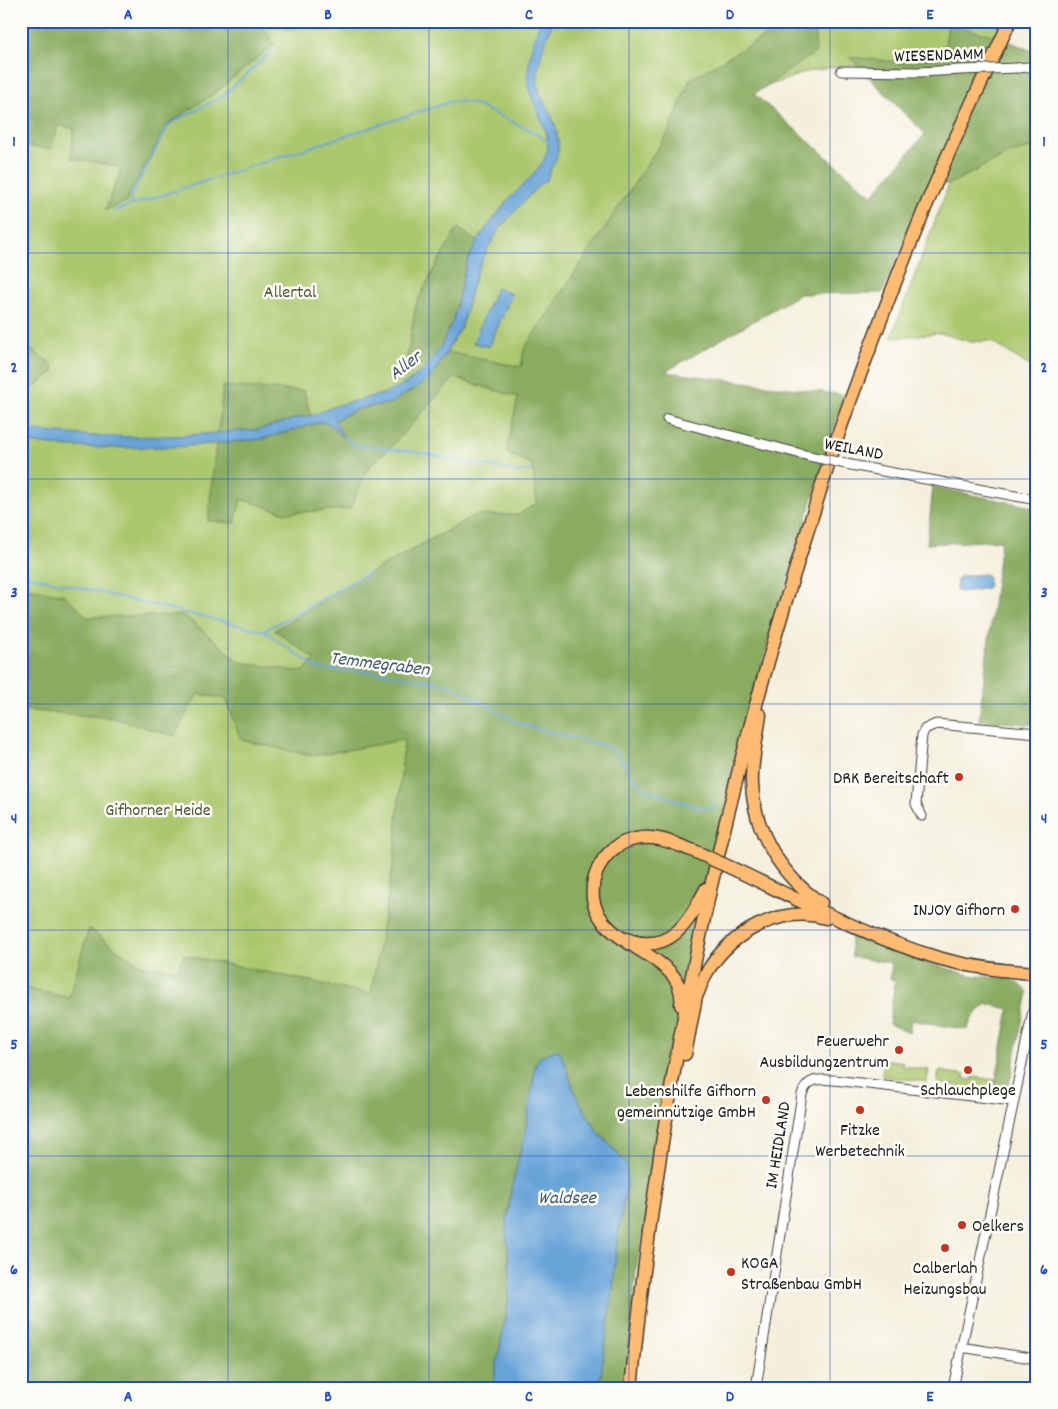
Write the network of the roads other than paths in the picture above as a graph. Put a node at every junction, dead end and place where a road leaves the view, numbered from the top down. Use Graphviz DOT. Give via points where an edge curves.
graph roads {
  1 [pos="1010,21"];
  2 [pos="1016,21"];
  3 [pos="1037,66"];
  4 [pos="841,72"];
  5 [pos="667,419"];
  6 [pos="1037,500"];
  7 [pos="760,715"];
  8 [pos="1037,733"];
  9 [pos="922,816"];
  10 [pos="713,875"];
  11 [pos="857,927"];
  12 [pos="615,935"];
  13 [pos="1037,973"];
  14 [pos="1037,992"];
  15 [pos="696,997"];
  16 [pos="682,1023"];
  17 [pos="1013,1101"];
  18 [pos="961,1347"];
  19 [pos="1037,1359"];
  20 [pos="631,1388"];
  21 [pos="638,1388"];
  22 [pos="756,1388"];
  23 [pos="953,1388"];
  1 -- 10 [label="highway" via="943,166 846,415 781,614"];
  2 -- 7 [label="highway" via="949,169 855,409"];
  3 -- 4 [label="street, WIESENDAMM, bridge"];
  5 -- 6 [label="street, WEILAND, bridge" via="809,456"];
  7 -- 11 [label="highway" via="752,783 753,803 767,841 786,873 800,888"];
  7 -- 15 [label="highway" via="740,788"];
  8 -- 9 [label="street" via="936,724 925,729 916,804"];
  10 -- 12 [label="highway" via="688,921 670,937 643,943"];
  10 -- 16 [label="highway"];
  11 -- 12 [label="highway, bridge" via="694,852 646,838 626,842 608,853 597,870 593,896 598,915"];
  11 -- 13 [label="highway" via="935,958 970,966"];
  11 -- 15 [label="highway" via="814,915 769,921 742,936 721,954"];
  12 -- 16 [label="highway" via="674,977 681,991"];
  14 -- 17 [label="street"];
  15 -- 21 [label="highway" via="656,1236"];
  16 -- 20 [label="highway" via="648,1243"];
  17 -- 18 [label="street"];
  17 -- 22 [label="street, IM HEIDLAND" via="834,1080 814,1080 805,1085"];
  18 -- 19 [label="street"];
  18 -- 23 [label="street"];
}
